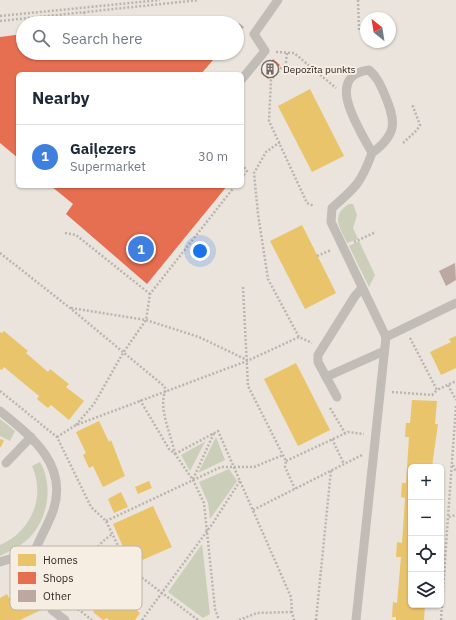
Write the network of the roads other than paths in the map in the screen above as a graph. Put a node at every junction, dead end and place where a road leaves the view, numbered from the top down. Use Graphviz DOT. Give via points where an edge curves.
graph roads {
  1 [pos="278,0"];
  2 [pos="244,77"];
  3 [pos="372,153"];
  4 [pos="362,288"];
  5 [pos="456,303"];
  6 [pos="386,337"];
  7 [pos="384,351"];
  8 [pos="326,377"];
  9 [pos="337,397"];
  10 [pos="0,411"];
  11 [pos="31,436"];
  12 [pos="6,463"];
  13 [pos="36,546"];
  14 [pos="10,559"];
  15 [pos="0,562"];
  16 [pos="52,610"];
  17 [pos="65,620"];
  18 [pos="356,620"];
  1 -- 2 [label="lane" via="254,34 265,51"];
  3 -- 3 [label="lane" via="346,101 346,86 352,76 369,70 376,76 394,120 390,134 382,146"];
  3 -- 4 [label="lane" via="355,188 332,208 331,222 338,248"];
  4 -- 6 [label="lane"];
  4 -- 8 [label="lane" via="318,355 318,362"];
  5 -- 6 [label="lane"];
  6 -- 7 [label="lane"];
  7 -- 8 [label="lane"];
  7 -- 18 [label="lane"];
  8 -- 9 [label="lane"];
  10 -- 11 [label="lane"];
  11 -- 12 [label="lane"];
  11 -- 13 [label="lane" via="50,463 56,487 54,510"];
  14 -- 15 [label="lane"];
  16 -- 17 [label="lane"];
}
